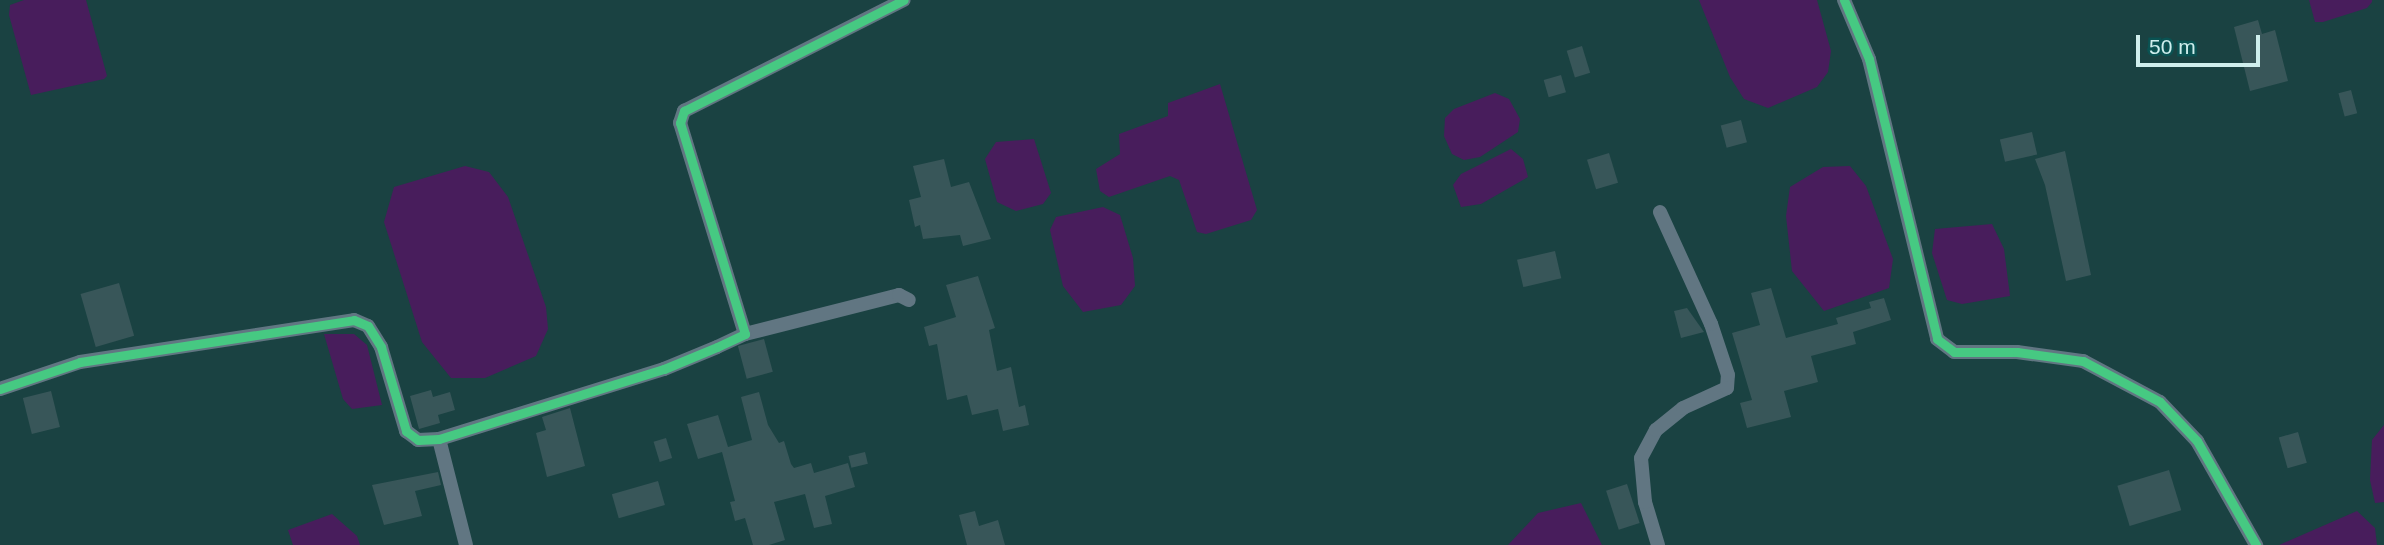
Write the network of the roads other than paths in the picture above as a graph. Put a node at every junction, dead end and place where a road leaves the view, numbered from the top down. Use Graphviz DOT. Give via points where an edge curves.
graph roads {
  1 [pos="904,0"];
  2 [pos="1844,0"];
  3 [pos="1660,212"];
  4 [pos="909,300"];
  5 [pos="745,334"];
  6 [pos="0,389"];
  7 [pos="439,439"];
  8 [pos="466,545"];
  9 [pos="1657,545"];
  10 [pos="2256,545"];
  1 -- 5 [label="street" via="684,111 680,122"];
  2 -- 10 [label="street" via="1869,59 1937,339 1954,352 2017,352 2083,361 2160,402 2197,441"];
  3 -- 9 [label="street" via="1711,324 1728,375 1727,388 1683,408 1656,430 1641,458 1645,502"];
  4 -- 5 [label="street" via="899,295"];
  5 -- 7 [label="street" via="664,369"];
  6 -- 7 [label="street" via="80,362 354,320 368,326 381,346 406,431 418,440"];
  7 -- 8 [label="street"];
}
